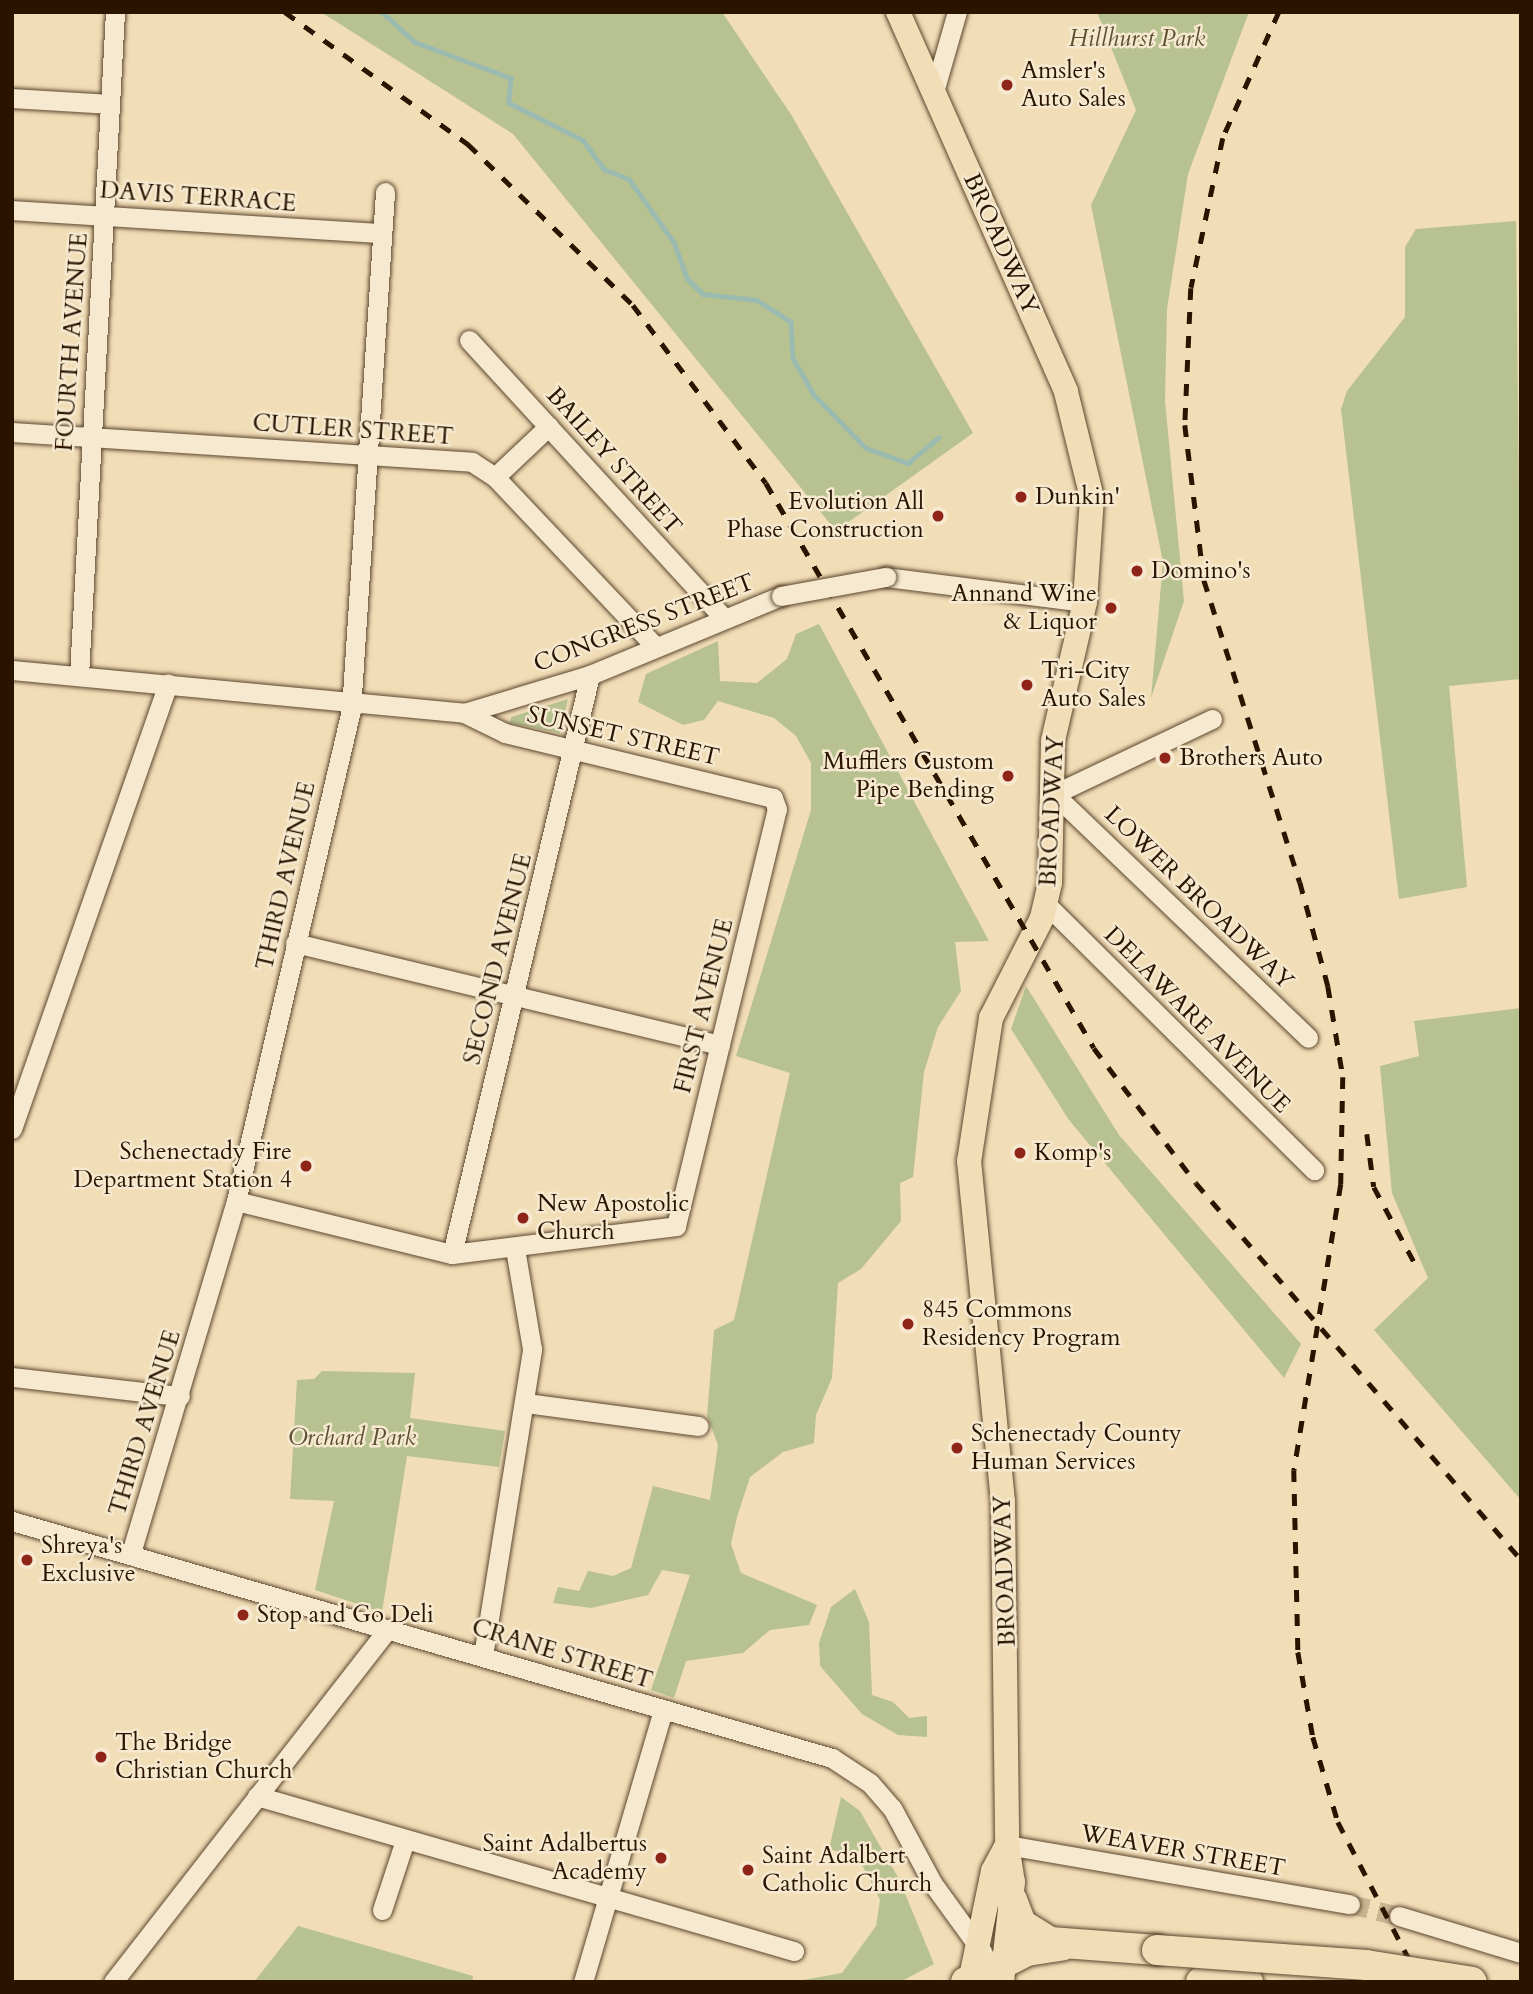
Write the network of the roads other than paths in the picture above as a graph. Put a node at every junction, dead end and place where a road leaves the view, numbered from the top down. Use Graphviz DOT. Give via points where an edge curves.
graph roads {
  1 [pos="115,12"];
  2 [pos="898,12"];
  3 [pos="957,12"];
  4 [pos="933,92"];
  5 [pos="12,98"];
  6 [pos="110,104"];
  7 [pos="385,192"];
  8 [pos="12,209"];
  9 [pos="106,215"];
  10 [pos="381,233"];
  11 [pos="469,340"];
  12 [pos="549,426"];
  13 [pos="12,432"];
  14 [pos="89,436"];
  15 [pos="368,456"];
  16 [pos="495,477"];
  17 [pos="1085,602"];
  18 [pos="723,617"];
  19 [pos="656,647"];
  20 [pos="12,670"];
  21 [pos="79,675"];
  22 [pos="590,675"];
  23 [pos="168,684"];
  24 [pos="352,700"];
  25 [pos="464,713"];
  26 [pos="1212,719"];
  27 [pos="573,750"];
  28 [pos="1054,794"];
  29 [pos="773,798"];
  30 [pos="1045,904"];
  31 [pos="295,943"];
  32 [pos="514,997"];
  33 [pos="1308,1038"];
  34 [pos="720,1045"];
  35 [pos="12,1129"];
  36 [pos="1314,1170"];
  37 [pos="236,1201"];
  38 [pos="515,1248"];
  39 [pos="452,1254"];
  40 [pos="12,1377"];
  41 [pos="180,1396"];
  42 [pos="526,1403"];
  43 [pos="698,1426"];
  44 [pos="12,1521"];
  45 [pos="131,1553"];
  46 [pos="388,1629"];
  47 [pos="483,1656"];
  48 [pos="663,1710"];
  49 [pos="257,1796"];
  50 [pos="405,1840"];
  51 [pos="1007,1846"];
  52 [pos="607,1900"];
  53 [pos="1012,1900"];
  54 [pos="1350,1904"];
  55 [pos="382,1910"];
  56 [pos="1399,1916"];
  57 [pos="1071,1944"];
  58 [pos="976,1950"];
  59 [pos="794,1951"];
  60 [pos="1521,1953"];
  61 [pos="1003,1973"];
  62 [pos="969,1981"];
  63 [pos="113,1982"];
  64 [pos="583,1982"];
  65 [pos="1200,1982"];
  66 [pos="1248,1982"];
  67 [pos="1472,1982"];
  1 -- 6 [label="street, FOURTH AVENUE"];
  2 -- 4 [label="main road, BROADWAY"];
  3 -- 4 [label="street"];
  4 -- 17 [label="main road, BROADWAY" via="1073,413 1093,498"];
  5 -- 6 [label="street"];
  6 -- 9 [label="street, FOURTH AVENUE"];
  7 -- 10 [label="street, THIRD AVENUE"];
  8 -- 9 [label="street, DAVIS TERRACE"];
  9 -- 10 [label="street, DAVIS TERRACE"];
  9 -- 14 [label="street, FOURTH AVENUE"];
  10 -- 15 [label="street, THIRD AVENUE"];
  11 -- 12 [label="street, BAILEY STREET"];
  12 -- 16 [label="street"];
  12 -- 18 [label="street, BAILEY STREET"];
  13 -- 14 [label="street, CUTLER STREET"];
  14 -- 15 [label="street, CUTLER STREET"];
  14 -- 21 [label="street, FOURTH AVENUE"];
  15 -- 16 [label="street, CUTLER STREET" via="472,462"];
  15 -- 24 [label="street, THIRD AVENUE"];
  16 -- 19 [label="street, CUTLER STREET"];
  17 -- 18 [label="street, CONGRESS STREET, bridge" via="886,577 781,596"];
  17 -- 28 [label="main road, BROADWAY" via="1053,741"];
  18 -- 19 [label="street, CONGRESS STREET"];
  19 -- 22 [label="street, CONGRESS STREET"];
  20 -- 21 [label="street, CONGRESS STREET"];
  21 -- 23 [label="street, CONGRESS STREET"];
  22 -- 25 [label="street, CONGRESS STREET"];
  22 -- 27 [label="street, SECOND AVENUE"];
  23 -- 24 [label="street, CONGRESS STREET"];
  23 -- 35 [label="street"];
  24 -- 25 [label="street, CONGRESS STREET"];
  24 -- 31 [label="street, THIRD AVENUE"];
  25 -- 27 [label="street, SUNSET STREET" via="505,733"];
  26 -- 28 [label="street"];
  27 -- 29 [label="street, SUNSET STREET"];
  27 -- 32 [label="street, SECOND AVENUE"];
  28 -- 30 [label="main road, BROADWAY"];
  28 -- 33 [label="street, LOWER BROADWAY"];
  29 -- 34 [label="street, FIRST AVENUE" via="777,809"];
  30 -- 36 [label="street, DELAWARE AVENUE"];
  30 -- 51 [label="main road, BROADWAY" via="991,1018 969,1170 1003,1502"];
  31 -- 32 [label="street"];
  31 -- 37 [label="street, THIRD AVENUE"];
  32 -- 34 [label="street"];
  32 -- 39 [label="street, SECOND AVENUE"];
  34 -- 38 [label="street, FIRST AVENUE" via="676,1226"];
  37 -- 39 [label="street"];
  37 -- 41 [label="street, THIRD AVENUE"];
  38 -- 39 [label="street"];
  38 -- 42 [label="street" via="532,1349"];
  40 -- 41 [label="street"];
  41 -- 45 [label="street, THIRD AVENUE"];
  42 -- 43 [label="street"];
  42 -- 47 [label="street"];
  44 -- 45 [label="street, CRANE STREET"];
  45 -- 46 [label="street, CRANE STREET"];
  46 -- 47 [label="street, CRANE STREET"];
  46 -- 49 [label="street"];
  47 -- 48 [label="street, CRANE STREET"];
  48 -- 52 [label="street"];
  48 -- 58 [label="street, CRANE STREET" via="832,1758 870,1783 892,1808"];
  49 -- 50 [label="street"];
  49 -- 63 [label="street"];
  50 -- 52 [label="street"];
  50 -- 55 [label="street"];
  51 -- 53 [label="main road, BROADWAY"];
  51 -- 54 [label="street, WEAVER STREET"];
  51 -- 58 [label="main road, BROADWAY" via="993,1871"];
  52 -- 59 [label="street"];
  52 -- 64 [label="street"];
  53 -- 57 [label="highway" via="1029,1931"];
  53 -- 61 [label="main road, BROADWAY"];
  56 -- 60 [label="street"];
  57 -- 61 [label="highway" via="1027,1951"];
  57 -- 67 [label="highway, bridge" via="1377,1966"];
  58 -- 61 [label="street"];
  58 -- 62 [label="main road, BROADWAY"];
  61 -- 62 [label="highway"];
  65 -- 66 [label="highway"];
}
